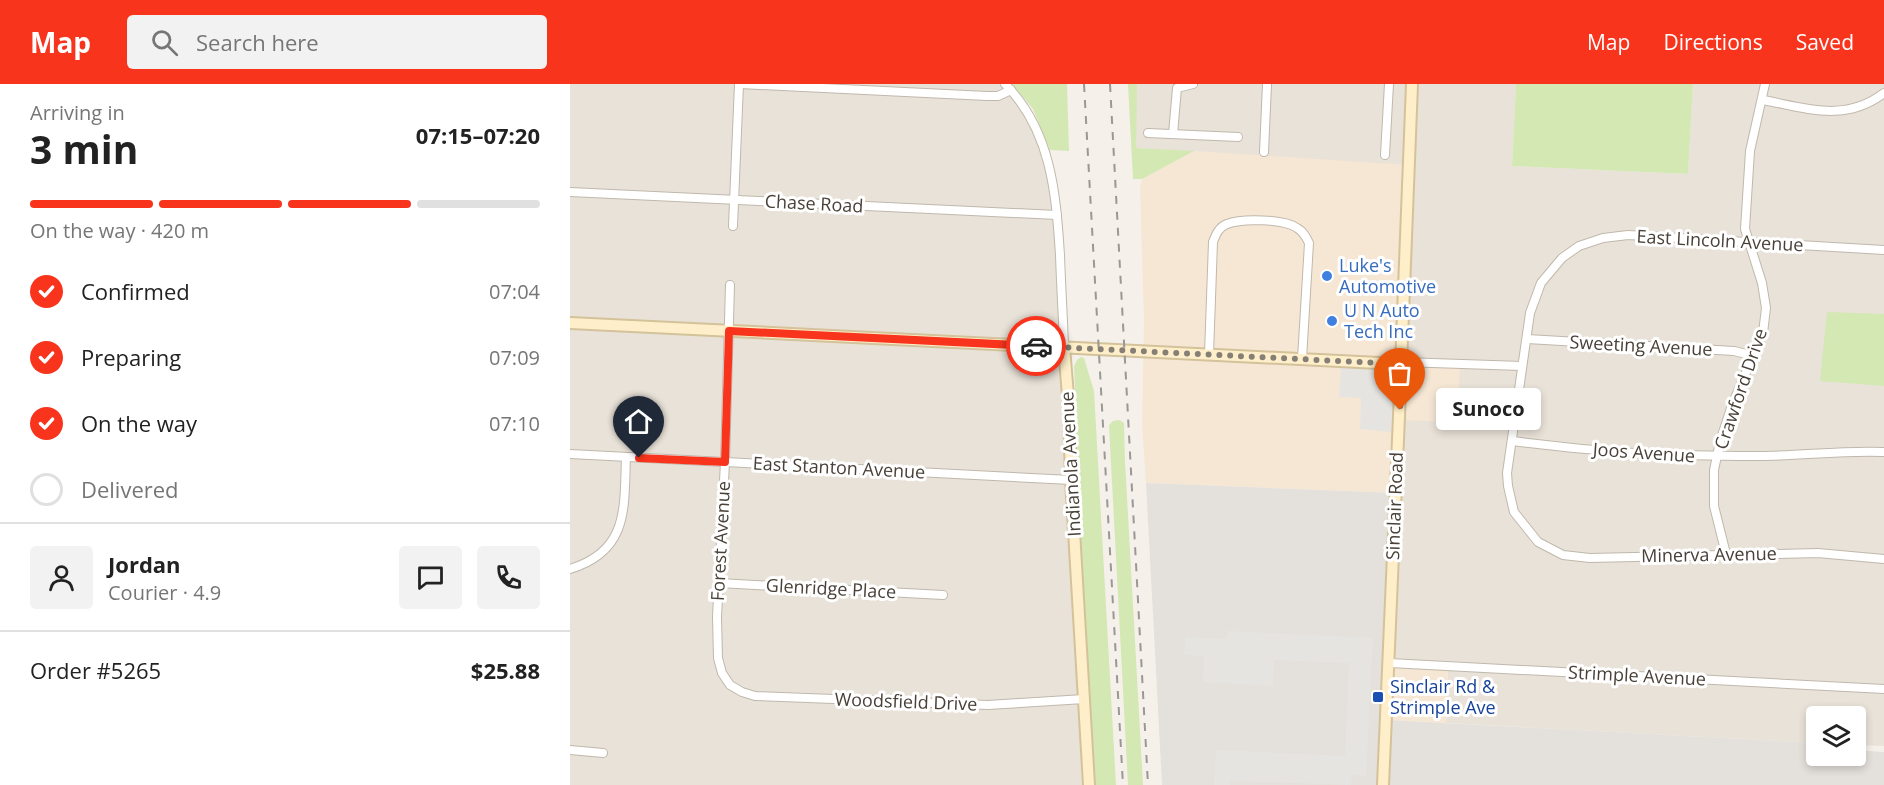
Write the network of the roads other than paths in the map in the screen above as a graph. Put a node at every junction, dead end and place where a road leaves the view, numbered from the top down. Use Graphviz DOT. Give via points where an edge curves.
graph roads {
  1 [pos="739,84"];
  2 [pos="1193,84"];
  3 [pos="1267,84"];
  4 [pos="1389,84"];
  5 [pos="1412,84"];
  6 [pos="1765,84"];
  7 [pos="1177,86"];
  8 [pos="1008,87"];
  9 [pos="1884,93"];
  10 [pos="1762,100"];
  11 [pos="1148,133"];
  12 [pos="1173,134"];
  13 [pos="1238,137"];
  14 [pos="1264,152"];
  15 [pos="1385,155"];
  16 [pos="570,192"];
  17 [pos="734,200"];
  18 [pos="1058,215"];
  19 [pos="733,226"];
  20 [pos="1748,242"];
  21 [pos="1884,250"];
  22 [pos="730,285"];
  23 [pos="570,323"];
  24 [pos="729,331"];
  25 [pos="1527,339"];
  26 [pos="1064,347"];
  27 [pos="1209,354"];
  28 [pos="1754,356"];
  29 [pos="1302,359"];
  30 [pos="1402,362"];
  31 [pos="1522,366"];
  32 [pos="1513,441"];
  33 [pos="1884,452"];
  34 [pos="570,454"];
  35 [pos="626,457"];
  36 [pos="1717,457"];
  37 [pos="725,462"];
  38 [pos="1071,480"];
  39 [pos="1538,542"];
  40 [pos="1726,554"];
  41 [pos="1884,559"];
  42 [pos="570,568"];
  43 [pos="719,583"];
  44 [pos="943,595"];
  45 [pos="1390,663"];
  46 [pos="730,686"];
  47 [pos="1884,689"];
  48 [pos="1084,699"];
  49 [pos="570,750"];
  50 [pos="603,753"];
  51 [pos="1089,785"];
  52 [pos="1383,785"];
  1 -- 8 [label="street" via="987,96 998,96"];
  1 -- 17 [label="street"];
  2 -- 7 [label="street"];
  3 -- 14 [label="street"];
  4 -- 15 [label="street"];
  5 -- 30 [label="main road, Sinclair Road"];
  6 -- 10 [label="street, Crawford Drive"];
  7 -- 12 [label="street"];
  8 -- 18 [label="street, Indianola Avenue" via="1026,109 1042,145"];
  9 -- 10 [label="street" via="1867,104 1830,112"];
  10 -- 20 [label="street, Crawford Drive" via="1750,151 1745,229"];
  11 -- 12 [label="street"];
  12 -- 13 [label="street"];
  16 -- 17 [label="street, Chase Road"];
  17 -- 18 [label="street, Chase Road"];
  17 -- 19 [label="street"];
  18 -- 26 [label="street, Indianola Avenue"];
  20 -- 21 [label="street, East Lincoln Avenue"];
  20 -- 25 [label="street, East Lincoln Avenue" via="1628,235 1579,246 1562,258 1541,283 1530,313"];
  20 -- 28 [label="street, Crawford Drive" via="1766,308 1763,333"];
  22 -- 24 [label="street, Forest Avenue"];
  23 -- 24 [label="main road"];
  24 -- 26 [label="main road"];
  24 -- 37 [label="street, Forest Avenue"];
  25 -- 28 [label="street, Sweeting Avenue" via="1734,351"];
  25 -- 31 [label="street, East Lincoln Avenue"];
  26 -- 27 [label="main road"];
  26 -- 38 [label="main road, Indianola Avenue"];
  27 -- 29 [label="main road"];
  27 -- 29 [label="street" via="1213,242 1217,231 1227,224 1258,221 1290,225 1299,229 1309,243"];
  28 -- 36 [label="street, Crawford Drive" via="1732,405"];
  29 -- 30 [label="main road"];
  30 -- 31 [label="street"];
  30 -- 45 [label="main road, Sinclair Road"];
  31 -- 32 [label="street, East Lincoln Avenue"];
  32 -- 36 [label="street, Joos Avenue"];
  32 -- 39 [label="street, East Lincoln Avenue" via="1508,486 1514,512"];
  33 -- 36 [label="street, Joos Avenue"];
  34 -- 35 [label="street, East Stanton Avenue"];
  35 -- 37 [label="street, East Stanton Avenue"];
  35 -- 42 [label="street" via="623,515 615,537 600,554"];
  36 -- 40 [label="street, Crawford Drive" via="1714,506"];
  37 -- 38 [label="street, East Stanton Avenue"];
  37 -- 43 [label="street, Forest Avenue"];
  38 -- 48 [label="main road, Indianola Avenue"];
  39 -- 40 [label="street, Minerva Avenue" via="1563,555 1590,558"];
  40 -- 41 [label="street, Minerva Avenue" via="1818,553"];
  43 -- 44 [label="street, Glenridge Place"];
  43 -- 46 [label="street, Forest Avenue" via="718,658"];
  45 -- 47 [label="street, Strimple Avenue"];
  45 -- 52 [label="main road, Sinclair Road"];
  46 -- 48 [label="street, Woodsfield Drive" via="755,696 947,705"];
  48 -- 51 [label="main road, Indianola Avenue"];
  49 -- 50 [label="street"];
}
